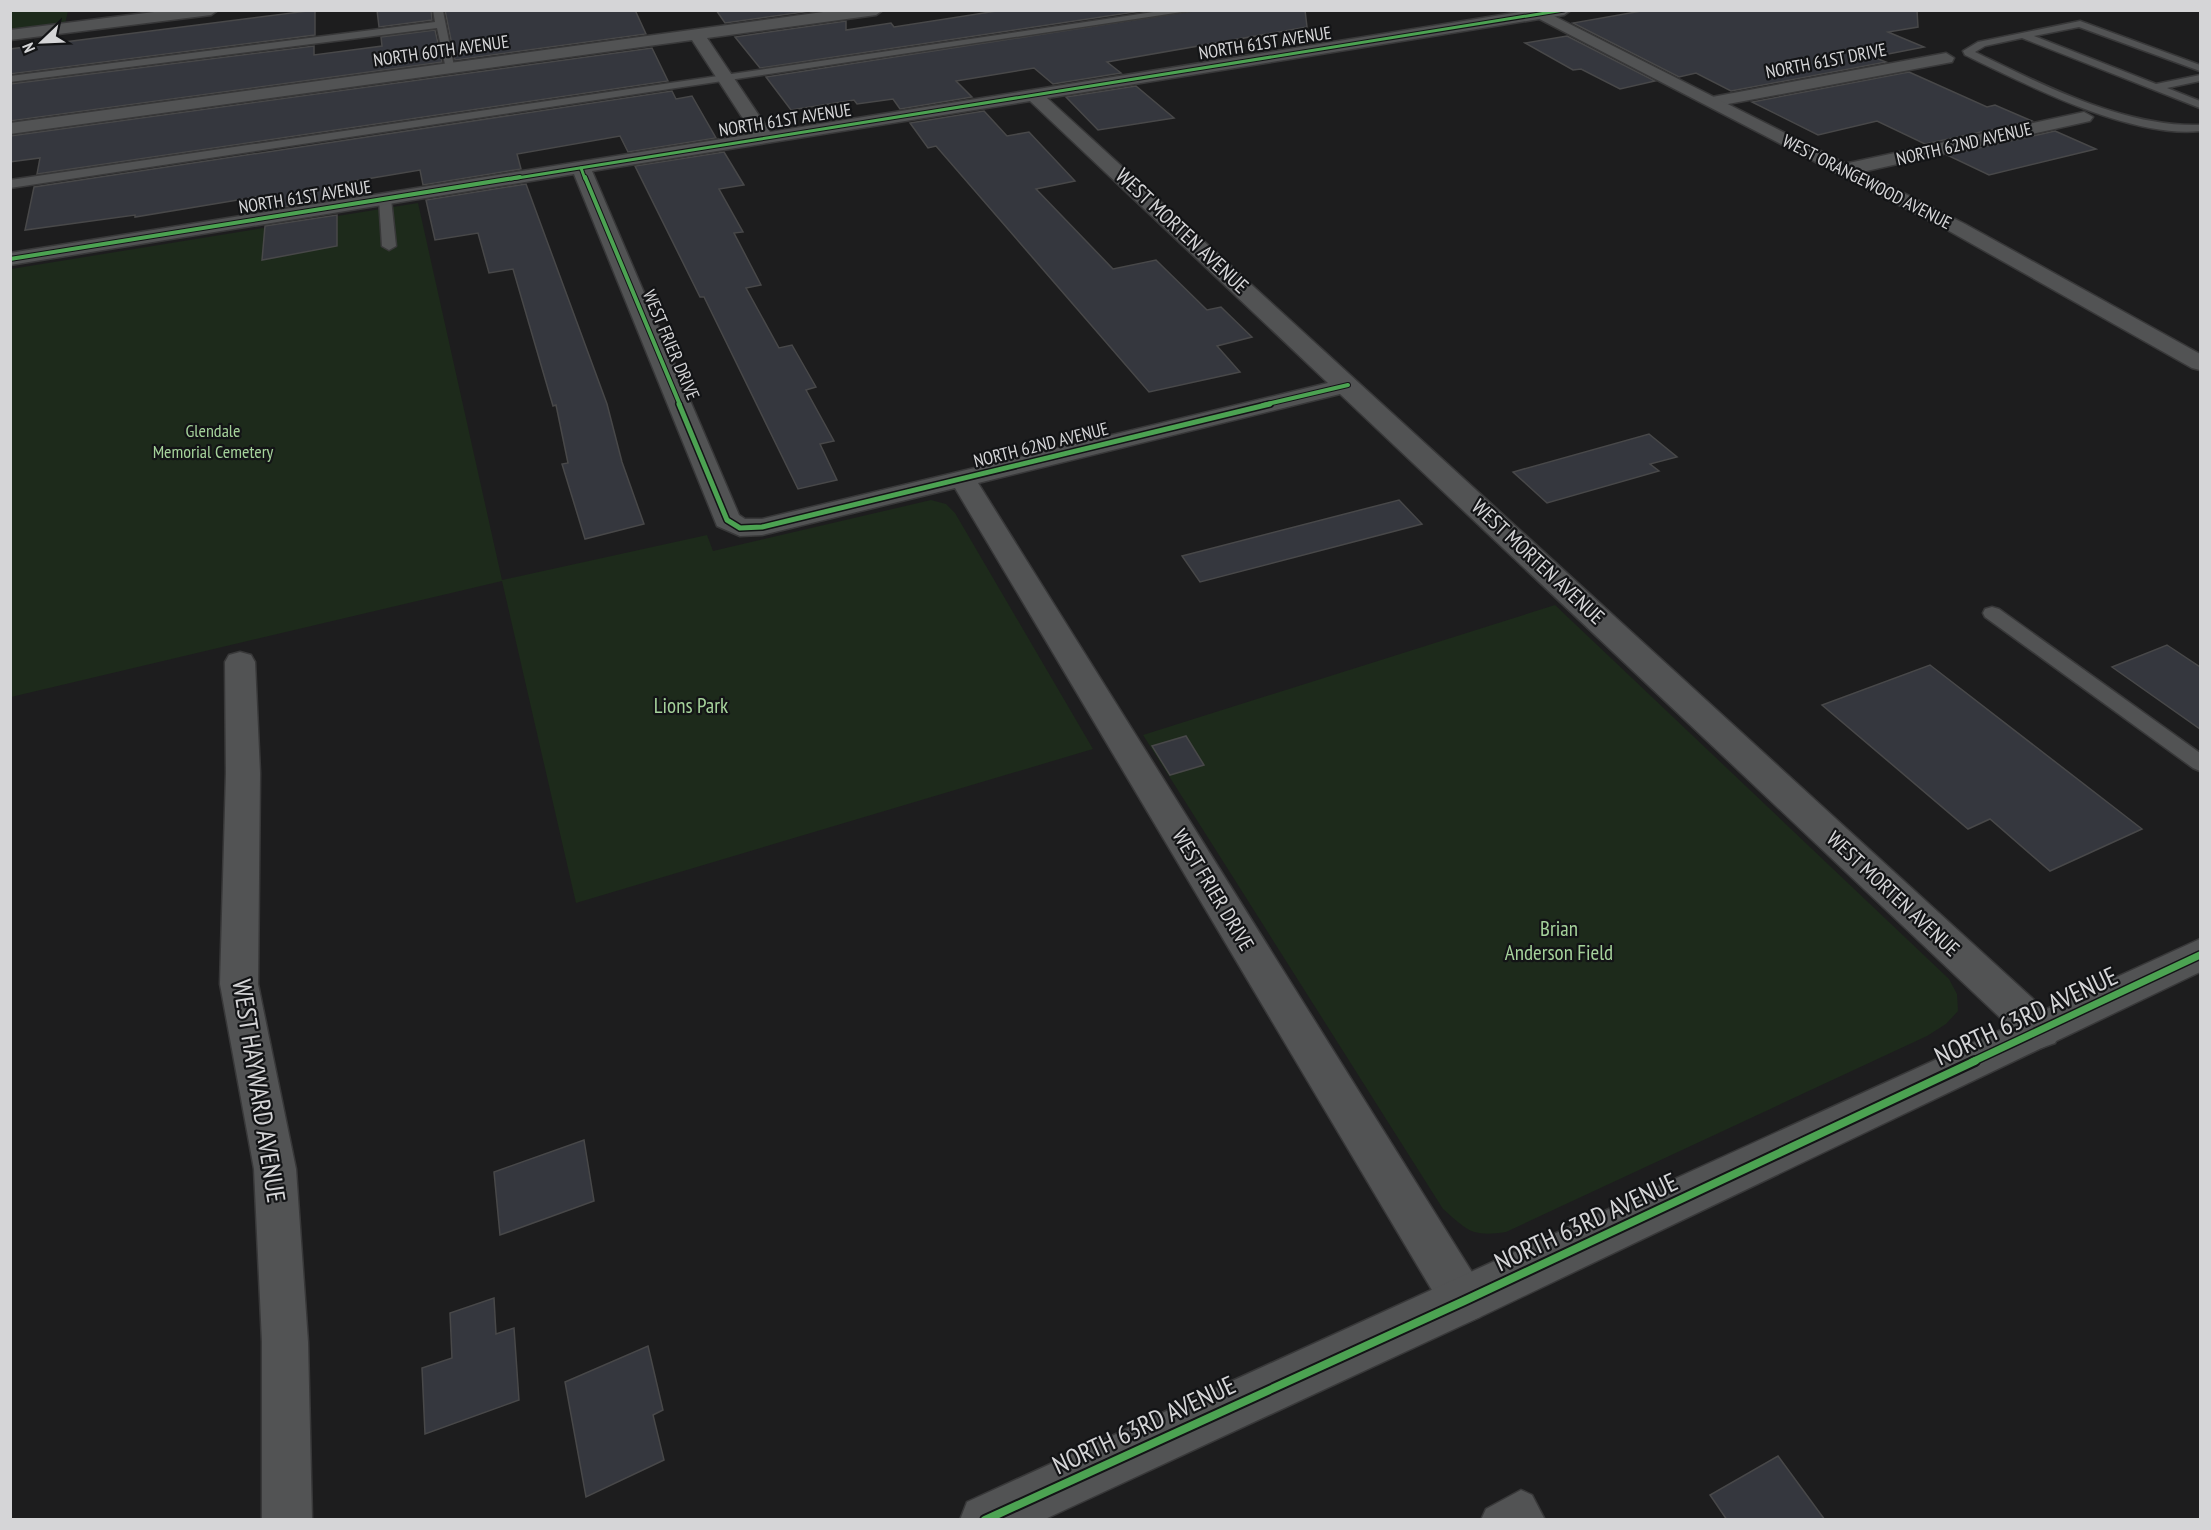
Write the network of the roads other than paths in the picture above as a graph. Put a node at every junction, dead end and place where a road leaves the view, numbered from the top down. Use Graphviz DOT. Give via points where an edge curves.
graph roads {
  1 [pos="211,10"];
  2 [pos="438,10"];
  3 [pos="876,10"];
  4 [pos="1190,10"];
  5 [pos="1564,10"];
  6 [pos="1533,13"];
  7 [pos="1412,15"];
  8 [pos="441,24"];
  9 [pos="1439,31"];
  10 [pos="10,35"];
  11 [pos="697,35"];
  12 [pos="2023,35"];
  13 [pos="1946,58"];
  14 [pos="2200,68"];
  15 [pos="451,69"];
  16 [pos="2200,78"];
  17 [pos="10,79"];
  18 [pos="726,79"];
  19 [pos="2156,87"];
  20 [pos="1034,95"];
  21 [pos="1712,102"];
  22 [pos="2200,105"];
  23 [pos="2084,117"];
  24 [pos="2200,128"];
  25 [pos="11,131"];
  26 [pos="765,138"];
  27 [pos="581,168"];
  28 [pos="1844,170"];
  29 [pos="10,184"];
  30 [pos="385,199"];
  31 [pos="389,246"];
  32 [pos="10,259"];
  33 [pos="2200,363"];
  34 [pos="1348,385"];
  35 [pos="963,479"];
  36 [pos="740,528"];
  37 [pos="1992,613"];
  38 [pos="240,662"];
  39 [pos="2200,763"];
  40 [pos="2200,956"];
  41 [pos="2040,1031"];
  42 [pos="1464,1300"];
  43 [pos="1043,1507"];
  44 [pos="287,1520"];
  45 [pos="985,1520"];
  46 [pos="1497,1520"];
  47 [pos="1529,1520"];
  1 -- 10 [label="street"];
  2 -- 8 [label="lane"];
  3 -- 11 [label="street, NORTH 60TH AVENUE"];
  4 -- 18 [label="lane"];
  5 -- 6 [label="street, NORTH 61ST AVENUE"];
  6 -- 9 [label="street, NORTH 61ST AVENUE"];
  6 -- 21 [label="street, WEST ORANGEWOOD AVENUE"];
  7 -- 9 [label="street"];
  8 -- 15 [label="lane"];
  8 -- 17 [label="lane"];
  9 -- 20 [label="street, NORTH 61ST AVENUE"];
  11 -- 15 [label="street, NORTH 60TH AVENUE"];
  11 -- 18 [label="street"];
  12 -- 14 [label="lane" via="2080,24"];
  12 -- 19 [label="lane"];
  12 -- 24 [label="lane" via="1968,51 2000,69 2150,126 2174,130"];
  13 -- 21 [label="street, NORTH 61ST DRIVE"];
  15 -- 25 [label="street, NORTH 60TH AVENUE"];
  16 -- 19 [label="lane"];
  18 -- 26 [label="street"];
  18 -- 29 [label="lane"];
  19 -- 22 [label="lane"];
  20 -- 26 [label="street, NORTH 61ST AVENUE"];
  20 -- 34 [label="street, WEST MORTEN AVENUE"];
  21 -- 28 [label="street, WEST ORANGEWOOD AVENUE"];
  23 -- 28 [label="street, NORTH 62ND AVENUE"];
  26 -- 27 [label="street, NORTH 61ST AVENUE"];
  27 -- 30 [label="street, NORTH 61ST AVENUE"];
  27 -- 36 [label="street, WEST FRIER DRIVE" via="727,520"];
  28 -- 33 [label="street, WEST ORANGEWOOD AVENUE" via="1958,228"];
  30 -- 31 [label="lane"];
  30 -- 32 [label="street, NORTH 61ST AVENUE"];
  34 -- 35 [label="street, NORTH 62ND AVENUE"];
  34 -- 41 [label="street, WEST MORTEN AVENUE"];
  35 -- 36 [label="street, NORTH 62ND AVENUE" via="762,527"];
  35 -- 42 [label="street, WEST FRIER DRIVE"];
  37 -- 39 [label="lane"];
  38 -- 44 [label="street, WEST HAYWARD AVENUE" via="240,984 275,1169 285,1342"];
  40 -- 41 [label="street, NORTH 63RD AVENUE"];
  41 -- 42 [label="street, NORTH 63RD AVENUE"];
  42 -- 43 [label="street, NORTH 63RD AVENUE"];
  43 -- 45 [label="street, NORTH 63RD AVENUE"];
  46 -- 47 [label="lane" via="1521,1506"];
}
